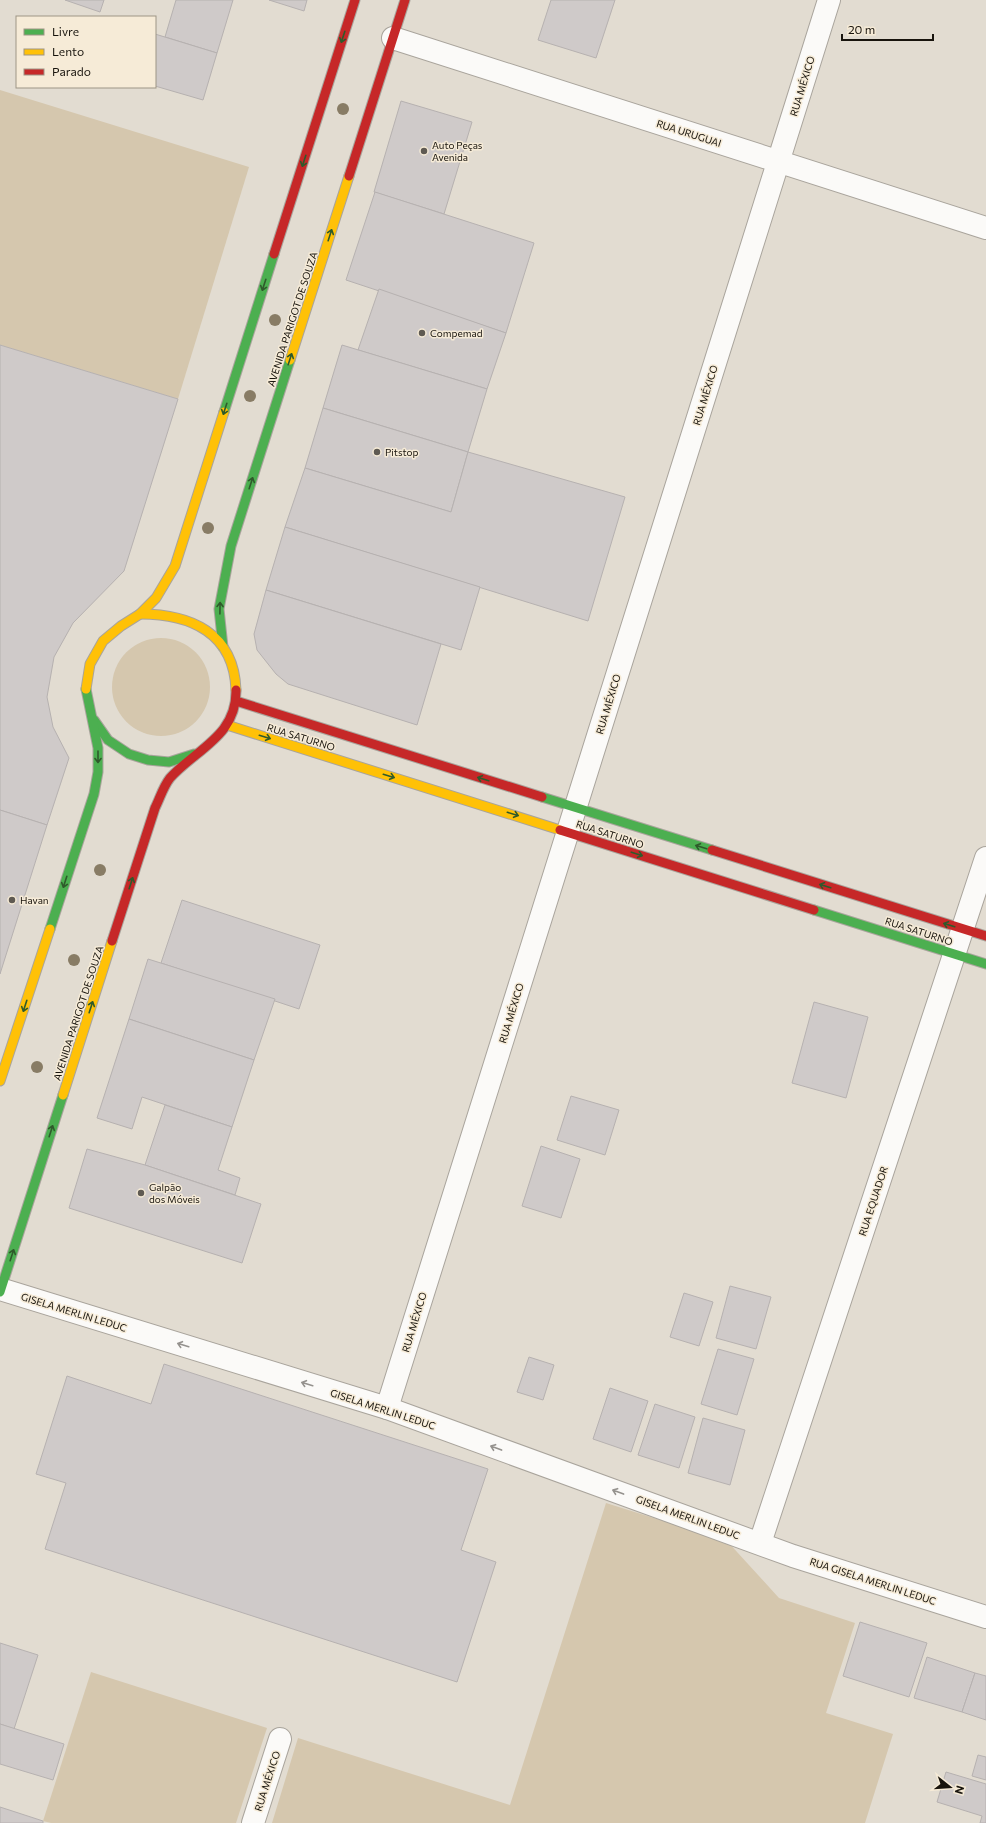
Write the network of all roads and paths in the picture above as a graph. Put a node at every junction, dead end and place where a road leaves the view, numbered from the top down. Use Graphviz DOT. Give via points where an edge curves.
graph roads {
  1 [pos="355,0"];
  2 [pos="405,0"];
  3 [pos="829,0"];
  4 [pos="393,38"];
  5 [pos="779,162"];
  6 [pos="986,228"];
  7 [pos="140,614"];
  8 [pos="223,647"];
  9 [pos="236,701"];
  10 [pos="93,719"];
  11 [pos="227,725"];
  12 [pos="198,752"];
  13 [pos="575,808"];
  14 [pos="568,832"];
  15 [pos="986,858"];
  16 [pos="963,929"];
  17 [pos="986,936"];
  18 [pos="955,954"];
  19 [pos="986,964"];
  20 [pos="0,1081"];
  21 [pos="0,1290"];
  22 [pos="386,1408"];
  23 [pos="760,1543"];
  24 [pos="986,1617"];
  25 [pos="280,1739"];
  26 [pos="253,1823"];
  1 -- 7 [label="main road, AVENIDA PARIGOT DE SOUZA, one-way" via="175,566 156,598"];
  2 -- 4 [label="main road, AVENIDA PARIGOT DE SOUZA"];
  3 -- 5 [label="street, RUA MÉXICO"];
  4 -- 5 [label="street, RUA URUGUAI"];
  8 -- 4 [label="main road, AVENIDA PARIGOT DE SOUZA, one-way" via="219,609 222,582 231,546"];
  5 -- 6 [label="street, RUA URUGUAI"];
  5 -- 13 [label="street, RUA MÉXICO"];
  7 -- 8 [label="main road, AVENIDA PARIGOT DE SOUZA" via="172,615 192,621 211,634"];
  7 -- 10 [label="main road, AVENIDA PARIGOT DE SOUZA" via="103,641 90,664 86,689"];
  8 -- 9 [label="main road, AVENIDA PARIGOT DE SOUZA" via="231,661 237,683"];
  9 -- 11 [label="main road, AVENIDA PARIGOT DE SOUZA"];
  13 -- 9 [label="main road, RUA SATURNO, one-way"];
  10 -- 12 [label="main road, AVENIDA PARIGOT DE SOUZA" via="108,740 129,754 148,760 169,762"];
  10 -- 20 [label="main road, AVENIDA PARIGOT DE SOUZA, one-way" via="98,748 98,772 94,794"];
  11 -- 12 [label="main road, AVENIDA PARIGOT DE SOUZA" via="214,743"];
  11 -- 14 [label="main road, RUA SATURNO, one-way"];
  21 -- 12 [label="main road, AVENIDA PARIGOT DE SOUZA, one-way" via="155,808 168,782"];
  13 -- 14 [label="street, RUA MÉXICO"];
  16 -- 13 [label="main road, RUA SATURNO, one-way"];
  14 -- 18 [label="main road, RUA SATURNO, one-way"];
  14 -- 22 [label="street, RUA MÉXICO"];
  15 -- 16 [label="street, RUA EQUADOR"];
  16 -- 17 [label="main road, RUA SATURNO"];
  16 -- 18 [label="street, RUA EQUADOR"];
  18 -- 19 [label="main road, RUA SATURNO"];
  18 -- 23 [label="street, RUA EQUADOR"];
  22 -- 21 [label="street, GISELA MERLIN LEDUC, one-way"];
  23 -- 22 [label="street, GISELA MERLIN LEDUC, one-way"];
  23 -- 24 [label="street, RUA GISELA MERLIN LEDUC" via="793,1556"];
  25 -- 26 [label="street, RUA MÉXICO"];
}
